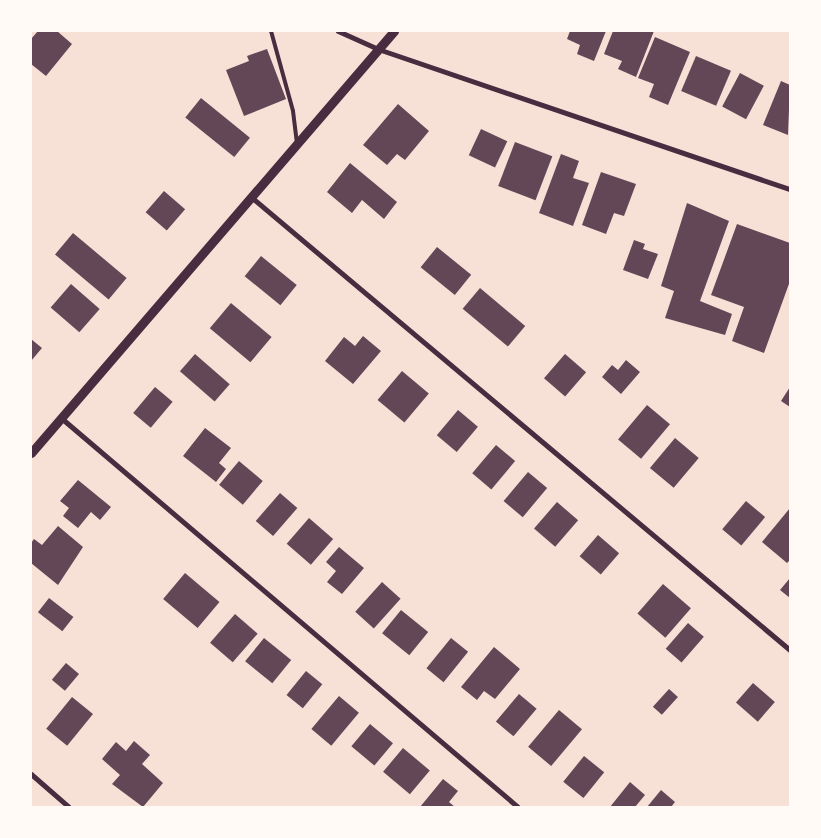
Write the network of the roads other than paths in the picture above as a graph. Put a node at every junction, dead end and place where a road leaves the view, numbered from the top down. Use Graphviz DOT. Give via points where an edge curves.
graph roads {
  1 [pos="271,31"];
  2 [pos="338,31"];
  3 [pos="394,31"];
  4 [pos="378,49"];
  5 [pos="298,144"];
  6 [pos="790,189"];
  7 [pos="250,197"];
  8 [pos="60,417"];
  9 [pos="31,453"];
  10 [pos="790,650"];
  11 [pos="31,774"];
  12 [pos="68,806"];
  13 [pos="518,807"];
  1 -- 5 [label="lane" via="293,111"];
  2 -- 4 [label="street"];
  3 -- 4 [label="street"];
  4 -- 5 [label="street"];
  4 -- 6 [label="street"];
  5 -- 7 [label="street"];
  7 -- 8 [label="street"];
  7 -- 10 [label="street"];
  8 -- 9 [label="street"];
  8 -- 13 [label="street"];
  11 -- 12 [label="street"];
}
